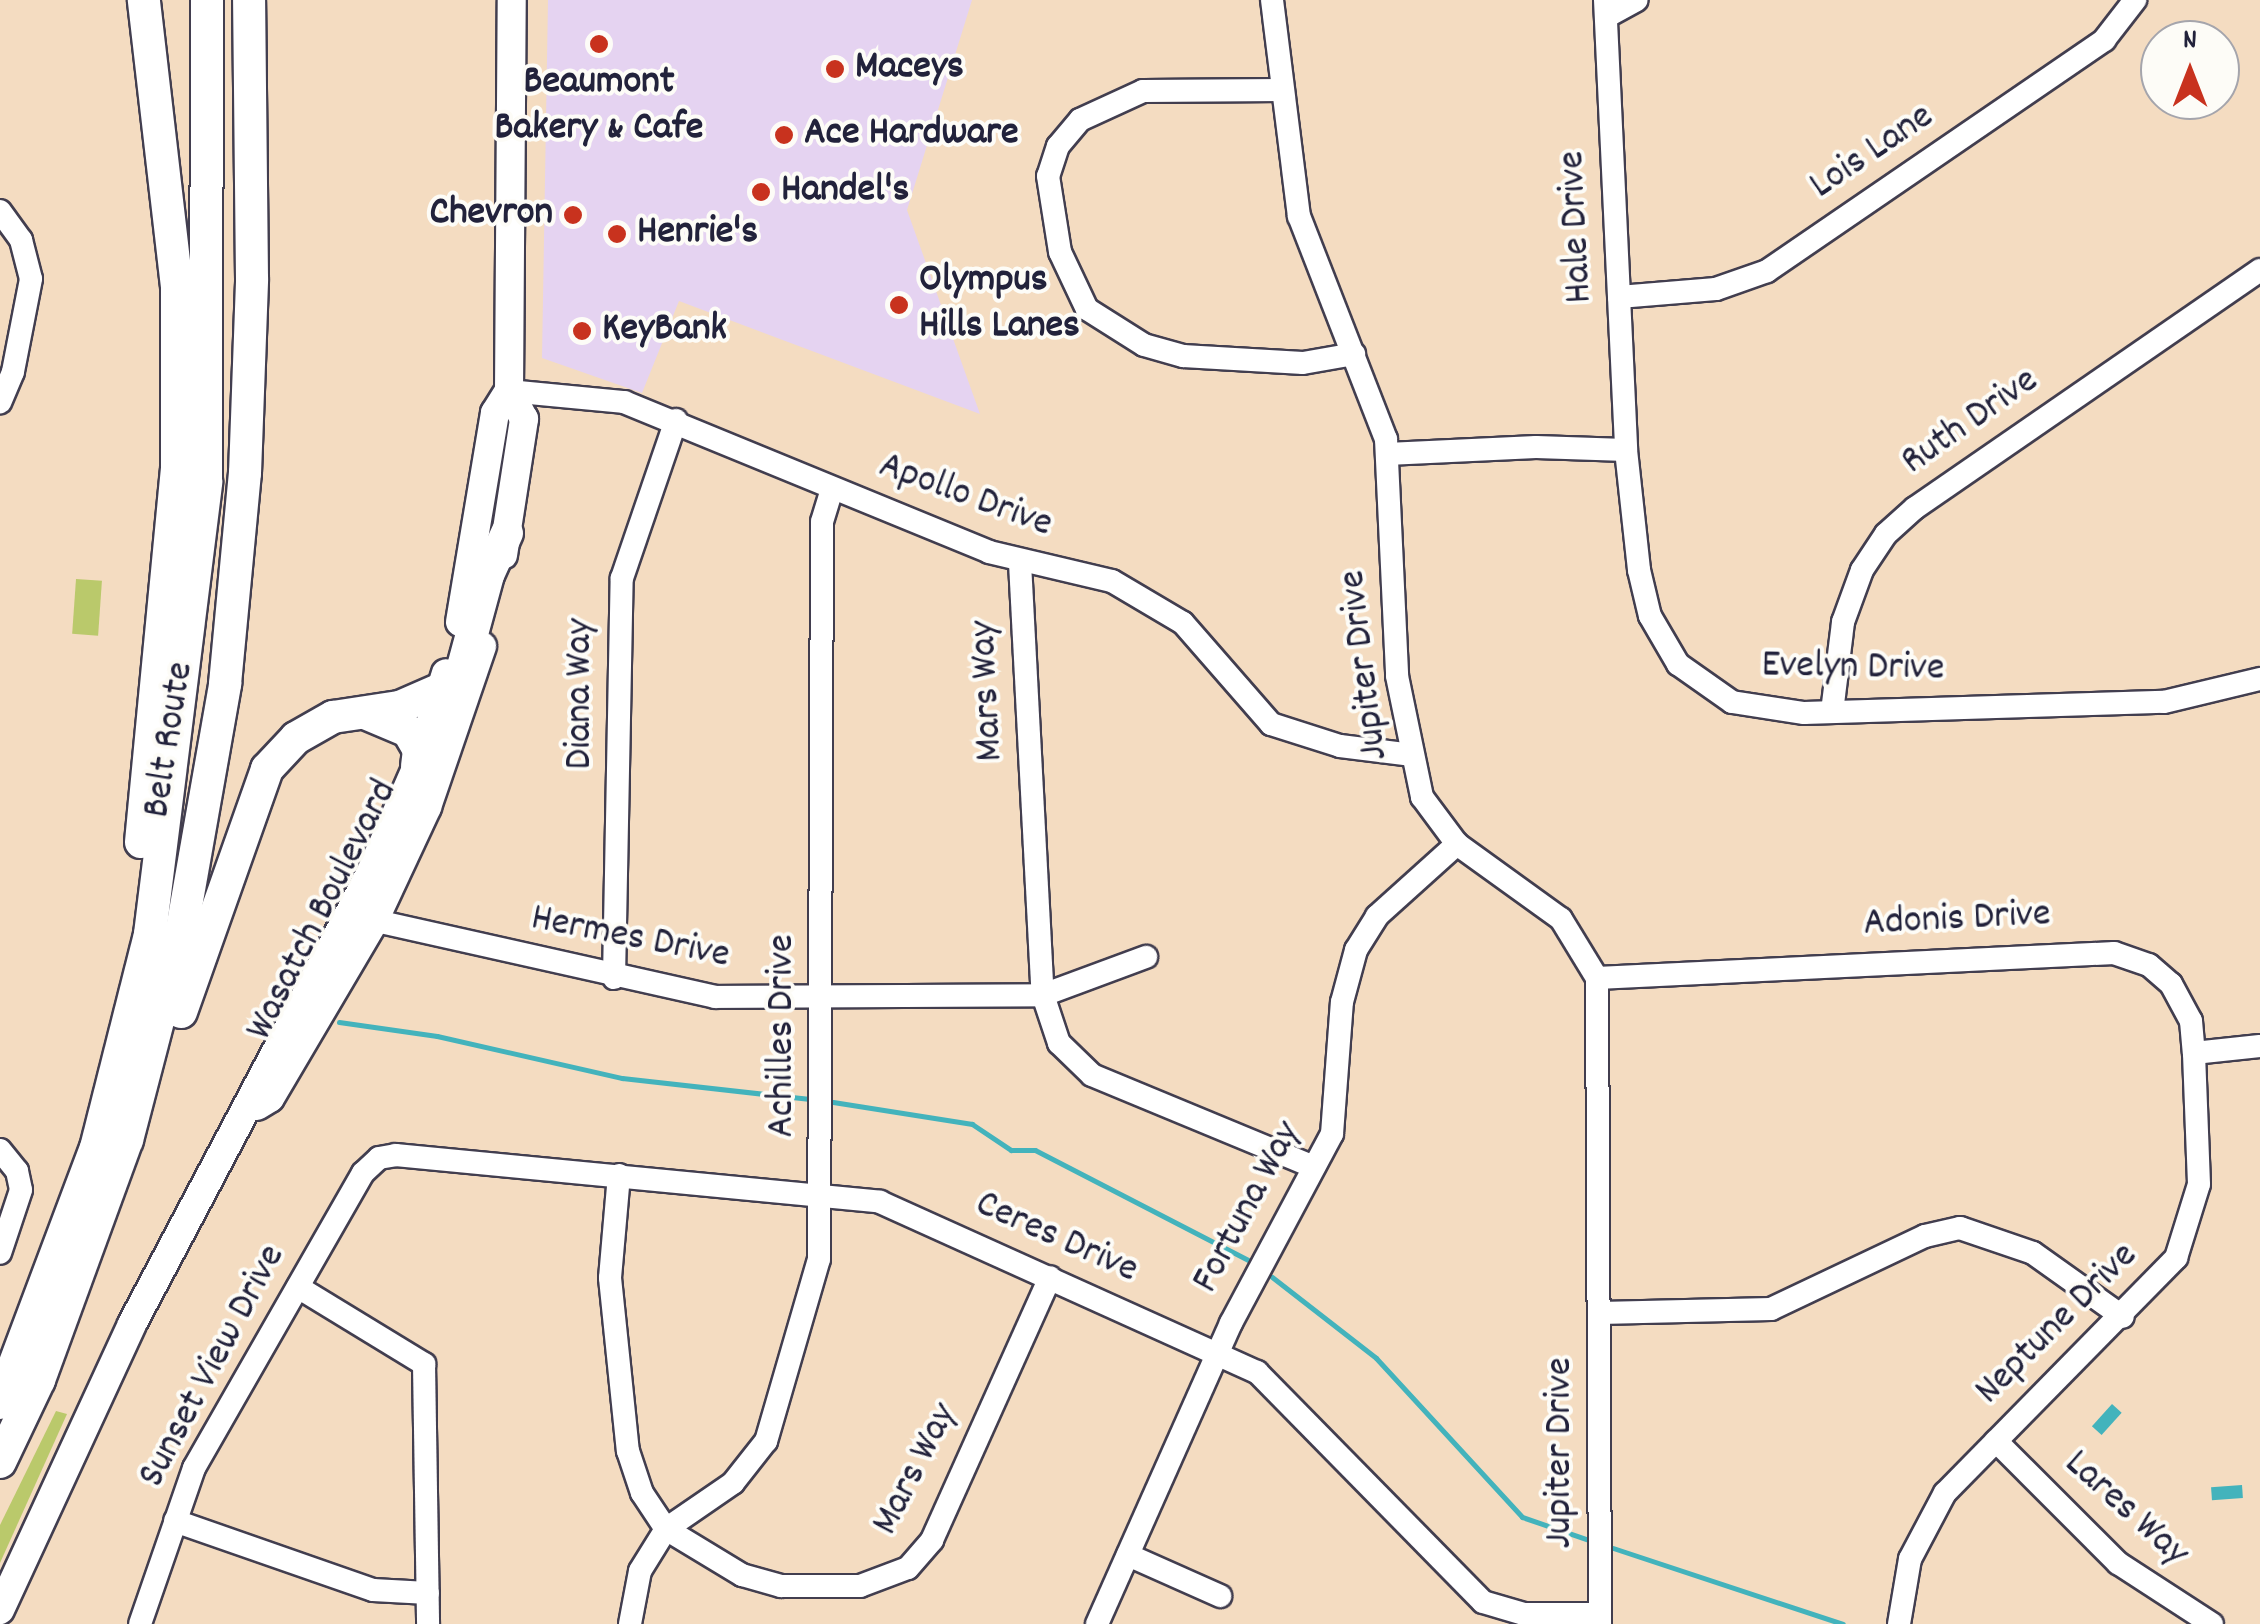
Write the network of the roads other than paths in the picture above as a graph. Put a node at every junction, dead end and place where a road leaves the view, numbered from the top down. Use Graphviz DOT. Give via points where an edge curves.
graph roads {
  1 [pos="144,0"];
  2 [pos="207,0"];
  3 [pos="249,0"];
  4 [pos="512,0"];
  5 [pos="1272,0"];
  6 [pos="1637,0"];
  7 [pos="2136,0"];
  8 [pos="1605,8"];
  9 [pos="1282,90"];
  10 [pos="0,210"];
  11 [pos="2260,270"];
  12 [pos="1619,297"];
  13 [pos="1354,354"];
  14 [pos="509,390"];
  15 [pos="0,402"];
  16 [pos="676,420"];
  17 [pos="1626,450"];
  18 [pos="1387,454"];
  19 [pos="832,489"];
  20 [pos="507,533"];
  21 [pos="1020,563"];
  22 [pos="2260,679"];
  23 [pos="440,691"];
  24 [pos="355,712"];
  25 [pos="1832,712"];
  26 [pos="1412,755"];
  27 [pos="417,766"];
  28 [pos="1457,844"];
  29 [pos="362,918"];
  30 [pos="1146,957"];
  31 [pos="614,978"];
  32 [pos="1597,978"];
  33 [pos="1043,995"];
  34 [pos="822,999"];
  35 [pos="2260,1046"];
  36 [pos="2194,1053"];
  37 [pos="96,1148"];
  38 [pos="0,1150"];
  39 [pos="379,1158"];
  40 [pos="1314,1167"];
  41 [pos="620,1175"];
  42 [pos="822,1191"];
  43 [pos="0,1254"];
  44 [pos="1050,1277"];
  45 [pos="298,1287"];
  46 [pos="1600,1313"];
  47 [pos="2123,1317"];
  48 [pos="1218,1352"];
  49 [pos="38,1380"];
  50 [pos="0,1403"];
  51 [pos="1996,1440"];
  52 [pos="0,1462"];
  53 [pos="175,1522"];
  54 [pos="666,1529"];
  55 [pos="1128,1555"];
  56 [pos="428,1593"];
  57 [pos="1220,1596"];
  58 [pos="0,1610"];
  59 [pos="1600,1619"];
  60 [pos="140,1624"];
  61 [pos="428,1624"];
  62 [pos="630,1624"];
  63 [pos="1097,1624"];
  64 [pos="1898,1624"];
  65 [pos="2212,1624"];
  1 -- 37 [label="highway" via="177,288 177,469 132,926"];
  2 -- 37 [label="highway, Belt Route" via="206,482 150,934"];
  3 -- 49 [label="highway, Belt Route" via="252,298 245,473 225,684 182,930 127,1140"];
  4 -- 14 [label="main road, Wasatch Boulevard"];
  5 -- 9 [label="street, Jupiter Drive"];
  6 -- 8 [label="street"];
  7 -- 12 [label="street, Lois Lane" via="2104,40 1767,271 1716,290"];
  8 -- 12 [label="street, Hale Drive"];
  9 -- 13 [label="street, Jupiter Drive" via="1299,216"];
  9 -- 13 [label="street" via="1143,92 1080,120 1058,146 1048,176 1065,273 1087,309 1164,352 1302,364"];
  10 -- 15 [label="street" via="20,240 30,279 13,372"];
  11 -- 25 [label="street, Ruth Drive" via="1931,496 1886,534 1846,612"];
  12 -- 17 [label="street, Hale Drive"];
  13 -- 18 [label="street, Jupiter Drive" via="1383,424"];
  14 -- 16 [label="street, Apollo Drive" via="596,395"];
  14 -- 20 [label="main road, Wasatch Boulevard" via="524,418"];
  14 -- 23 [label="main road, Wasatch Boulevard" via="495,414 471,572"];
  16 -- 19 [label="street, Apollo Drive"];
  16 -- 31 [label="street, Diana Way" via="622,578"];
  17 -- 18 [label="street"];
  17 -- 25 [label="street, Evelyn Drive" via="1641,585 1678,664 1706,688 1747,707"];
  18 -- 26 [label="street, Jupiter Drive" via="1393,637"];
  19 -- 21 [label="street, Apollo Drive"];
  19 -- 34 [label="street, Achilles Drive" via="822,522"];
  20 -- 23 [label="highway" via="488,575 464,667"];
  20 -- 29 [label="main road, Wasatch Boulevard" via="468,697"];
  21 -- 26 [label="street, Apollo Drive" via="1100,577 1156,603 1194,634 1249,706 1271,724 1340,746"];
  21 -- 33 [label="street, Mars Way"];
  22 -- 25 [label="street, Evelyn Drive" via="2180,701"];
  23 -- 24 [label="highway" via="400,707"];
  23 -- 27 [label="main road, Wasatch Boulevard"];
  24 -- 27 [label="highway" via="386,718 408,732 419,750"];
  24 -- 49 [label="highway" via="296,738 253,794 137,1150"];
  26 -- 28 [label="street, Jupiter Drive" via="1430,813"];
  27 -- 29 [label="main road, Wasatch Boulevard"];
  28 -- 32 [label="street, Jupiter Drive" via="1561,919"];
  28 -- 40 [label="street, Fortuna Way" via="1391,902 1356,950 1342,1002 1338,1109"];
  29 -- 31 [label="street, Hermes Drive"];
  29 -- 58 [label="main road, Wasatch Boulevard" via="257,1083 251,1109 132,1324"];
  30 -- 33 [label="street, Hermes Drive"];
  31 -- 34 [label="street, Hermes Drive" via="715,997"];
  32 -- 36 [label="street, Adonis Drive" via="2114,953 2149,966 2171,984 2191,1021"];
  32 -- 46 [label="street, Jupiter Drive"];
  33 -- 34 [label="street, Hermes Drive"];
  33 -- 40 [label="street" via="1059,1043 1083,1068"];
  34 -- 42 [label="street, Achilles Drive"];
  35 -- 36 [label="street"];
  36 -- 47 [label="street, Neptune Drive" via="2200,1169 2194,1213 2176,1258"];
  37 -- 50 [label="highway, Belt Route"];
  38 -- 43 [label="street" via="21,1184"];
  39 -- 41 [label="street, Ceres Drive"];
  39 -- 45 [label="street, Sunset View Drive" via="363,1172"];
  40 -- 48 [label="street, Fortuna Way"];
  41 -- 42 [label="street, Ceres Drive"];
  41 -- 54 [label="street" via="611,1290 628,1451 642,1493"];
  42 -- 44 [label="street, Ceres Drive" via="880,1202"];
  42 -- 54 [label="street, Achilles Drive" via="818,1268 772,1429 734,1482"];
  44 -- 48 [label="street, Ceres Drive"];
  44 -- 54 [label="street, Mars Way" via="932,1540 908,1568 860,1586 782,1586 742,1575"];
  45 -- 53 [label="street, Sunset View Drive" via="194,1468"];
  45 -- 56 [label="street" via="424,1364"];
  46 -- 47 [label="street" via="1771,1309 1926,1236 1960,1228 2033,1253"];
  46 -- 59 [label="street, Jupiter Drive"];
  47 -- 51 [label="street, Neptune Drive"];
  48 -- 55 [label="street, Fortuna Way"];
  48 -- 59 [label="street, Ceres Drive" via="1270,1382 1470,1594 1510,1612"];
  49 -- 52 [label="highway, Belt Route"];
  51 -- 64 [label="street, Neptune Drive" via="1924,1524 1904,1581"];
  51 -- 65 [label="street, Lares Way" via="2118,1563"];
  53 -- 56 [label="street" via="374,1590"];
  53 -- 60 [label="street, Sunset View Drive"];
  54 -- 62 [label="street" via="640,1572"];
  55 -- 57 [label="street"];
  55 -- 63 [label="street, Fortuna Way"];
  56 -- 61 [label="street"];
}
